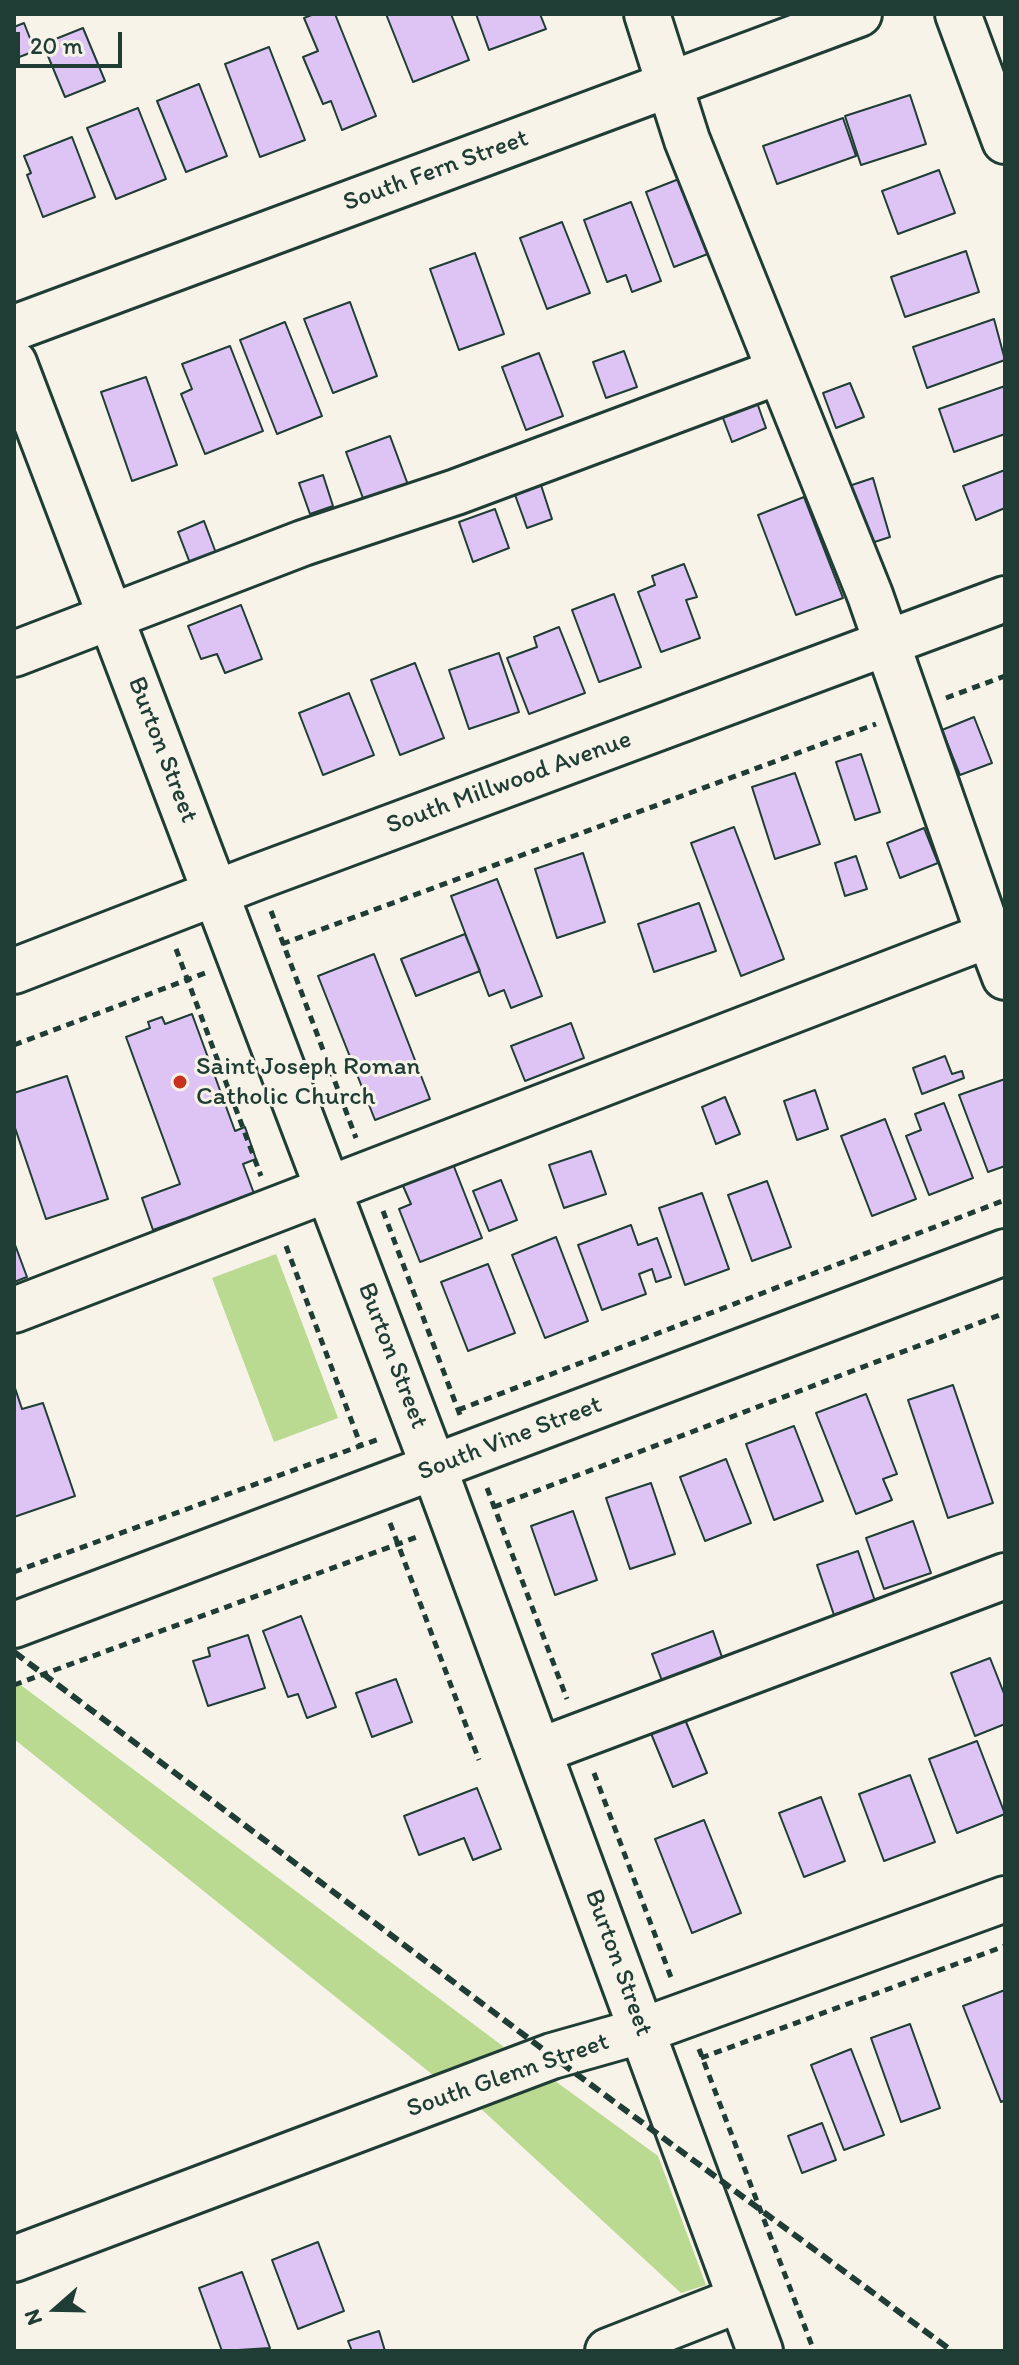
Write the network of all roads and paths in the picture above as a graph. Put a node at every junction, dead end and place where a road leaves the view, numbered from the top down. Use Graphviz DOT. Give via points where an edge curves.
graph roads {
  1 [pos="647,14"];
  2 [pos="859,14"];
  3 [pos="958,14"];
  4 [pos="672,84"];
  5 [pos="1005,141"];
  6 [pos="14,328"];
  7 [pos="14,363"];
  8 [pos="780,371"];
  9 [pos="1005,599"];
  10 [pos="111,616"];
  11 [pos="887,643"];
  12 [pos="14,654"];
  13 [pos="1005,676"];
  14 [pos="910,711"];
  15 [pos="257,877"];
  16 [pos="216,892"];
  17 [pos="163,913"];
  18 [pos="989,935"];
  19 [pos="283,943"];
  20 [pos="242,959"];
  21 [pos="14,971"];
  22 [pos="1005,977"];
  23 [pos="187,979"];
  24 [pos="14,1045"];
  25 [pos="369,1173"];
  26 [pos="328,1188"];
  27 [pos="1005,1200"];
  28 [pos="273,1210"];
  29 [pos="1005,1252"];
  30 [pos="14,1310"];
  31 [pos="1005,1313"];
  32 [pos="458,1410"];
  33 [pos="418,1425"];
  34 [pos="361,1446"];
  35 [pos="474,1453"];
  36 [pos="434,1468"];
  37 [pos="377,1489"];
  38 [pos="495,1507"];
  39 [pos="454,1522"];
  40 [pos="398,1544"];
  41 [pos="14,1572"];
  42 [pos="1005,1576"];
  43 [pos="14,1625"];
  44 [pos="14,1685"];
  45 [pos="581,1736"];
  46 [pos="539,1751"];
  47 [pos="479,1760"];
  48 [pos="1005,1899"];
  49 [pos="686,2015"];
  50 [pos="644,2030"];
  51 [pos="14,2259"];
  52 [pos="741,2299"];
  53 [pos="608,2351"];
  54 [pos="760,2351"];
  55 [pos="814,2351"];
  1 -- 4 [label="street"];
  2 -- 4 [label="street, South Fern Street"];
  3 -- 5 [label="street"];
  4 -- 6 [label="street, South Fern Street"];
  4 -- 8 [label="street" via="687,140"];
  7 -- 10 [label="street, Burton Street"];
  8 -- 10 [label="street"];
  8 -- 11 [label="street"];
  9 -- 11 [label="street, South Millwood Avenue"];
  10 -- 12 [label="street"];
  10 -- 16 [label="street, Burton Street"];
  11 -- 14 [label="street"];
  11 -- 15 [label="street, South Millwood Avenue"];
  13 -- 14 [label="path"];
  14 -- 18 [label="street"];
  14 -- 19 [label="path"];
  15 -- 16 [label="street, South Millwood Avenue"];
  15 -- 19 [label="path"];
  16 -- 17 [label="street, South Millwood Avenue"];
  16 -- 20 [label="street, Burton Street"];
  17 -- 21 [label="street, South Millwood Avenue"];
  17 -- 23 [label="path"];
  18 -- 22 [label="street"];
  18 -- 25 [label="street"];
  19 -- 20 [label="path"];
  19 -- 25 [label="path"];
  20 -- 23 [label="path"];
  20 -- 26 [label="street, Burton Street"];
  23 -- 24 [label="path"];
  23 -- 28 [label="path"];
  25 -- 26 [label="street"];
  25 -- 32 [label="path"];
  26 -- 28 [label="street"];
  26 -- 33 [label="street, Burton Street"];
  27 -- 32 [label="path"];
  28 -- 30 [label="street"];
  28 -- 34 [label="path"];
  29 -- 35 [label="street, South Vine Street"];
  31 -- 38 [label="path"];
  32 -- 33 [label="path"];
  32 -- 35 [label="path"];
  33 -- 34 [label="path"];
  33 -- 36 [label="street, Burton Street"];
  34 -- 37 [label="path"];
  34 -- 41 [label="path"];
  35 -- 36 [label="street, South Vine Street"];
  35 -- 38 [label="path"];
  36 -- 37 [label="street, South Vine Street"];
  36 -- 39 [label="street, Burton Street"];
  37 -- 40 [label="path"];
  37 -- 43 [label="street, South Vine Street"];
  38 -- 39 [label="path"];
  38 -- 45 [label="path"];
  39 -- 40 [label="path"];
  39 -- 46 [label="street, Burton Street"];
  40 -- 44 [label="path"];
  40 -- 47 [label="path"];
  42 -- 45 [label="street"];
  45 -- 46 [label="street"];
  45 -- 49 [label="path"];
  46 -- 50 [label="street, Burton Street"];
  48 -- 49 [label="street, South Glenn Street"];
  49 -- 50 [label="street, South Glenn Street"];
  49 -- 55 [label="path"];
  50 -- 51 [label="street, South Glenn Street" via="552,2056"];
  50 -- 52 [label="street, Burton Street"];
  52 -- 53 [label="street"];
  52 -- 54 [label="street, Burton Street"];
}
